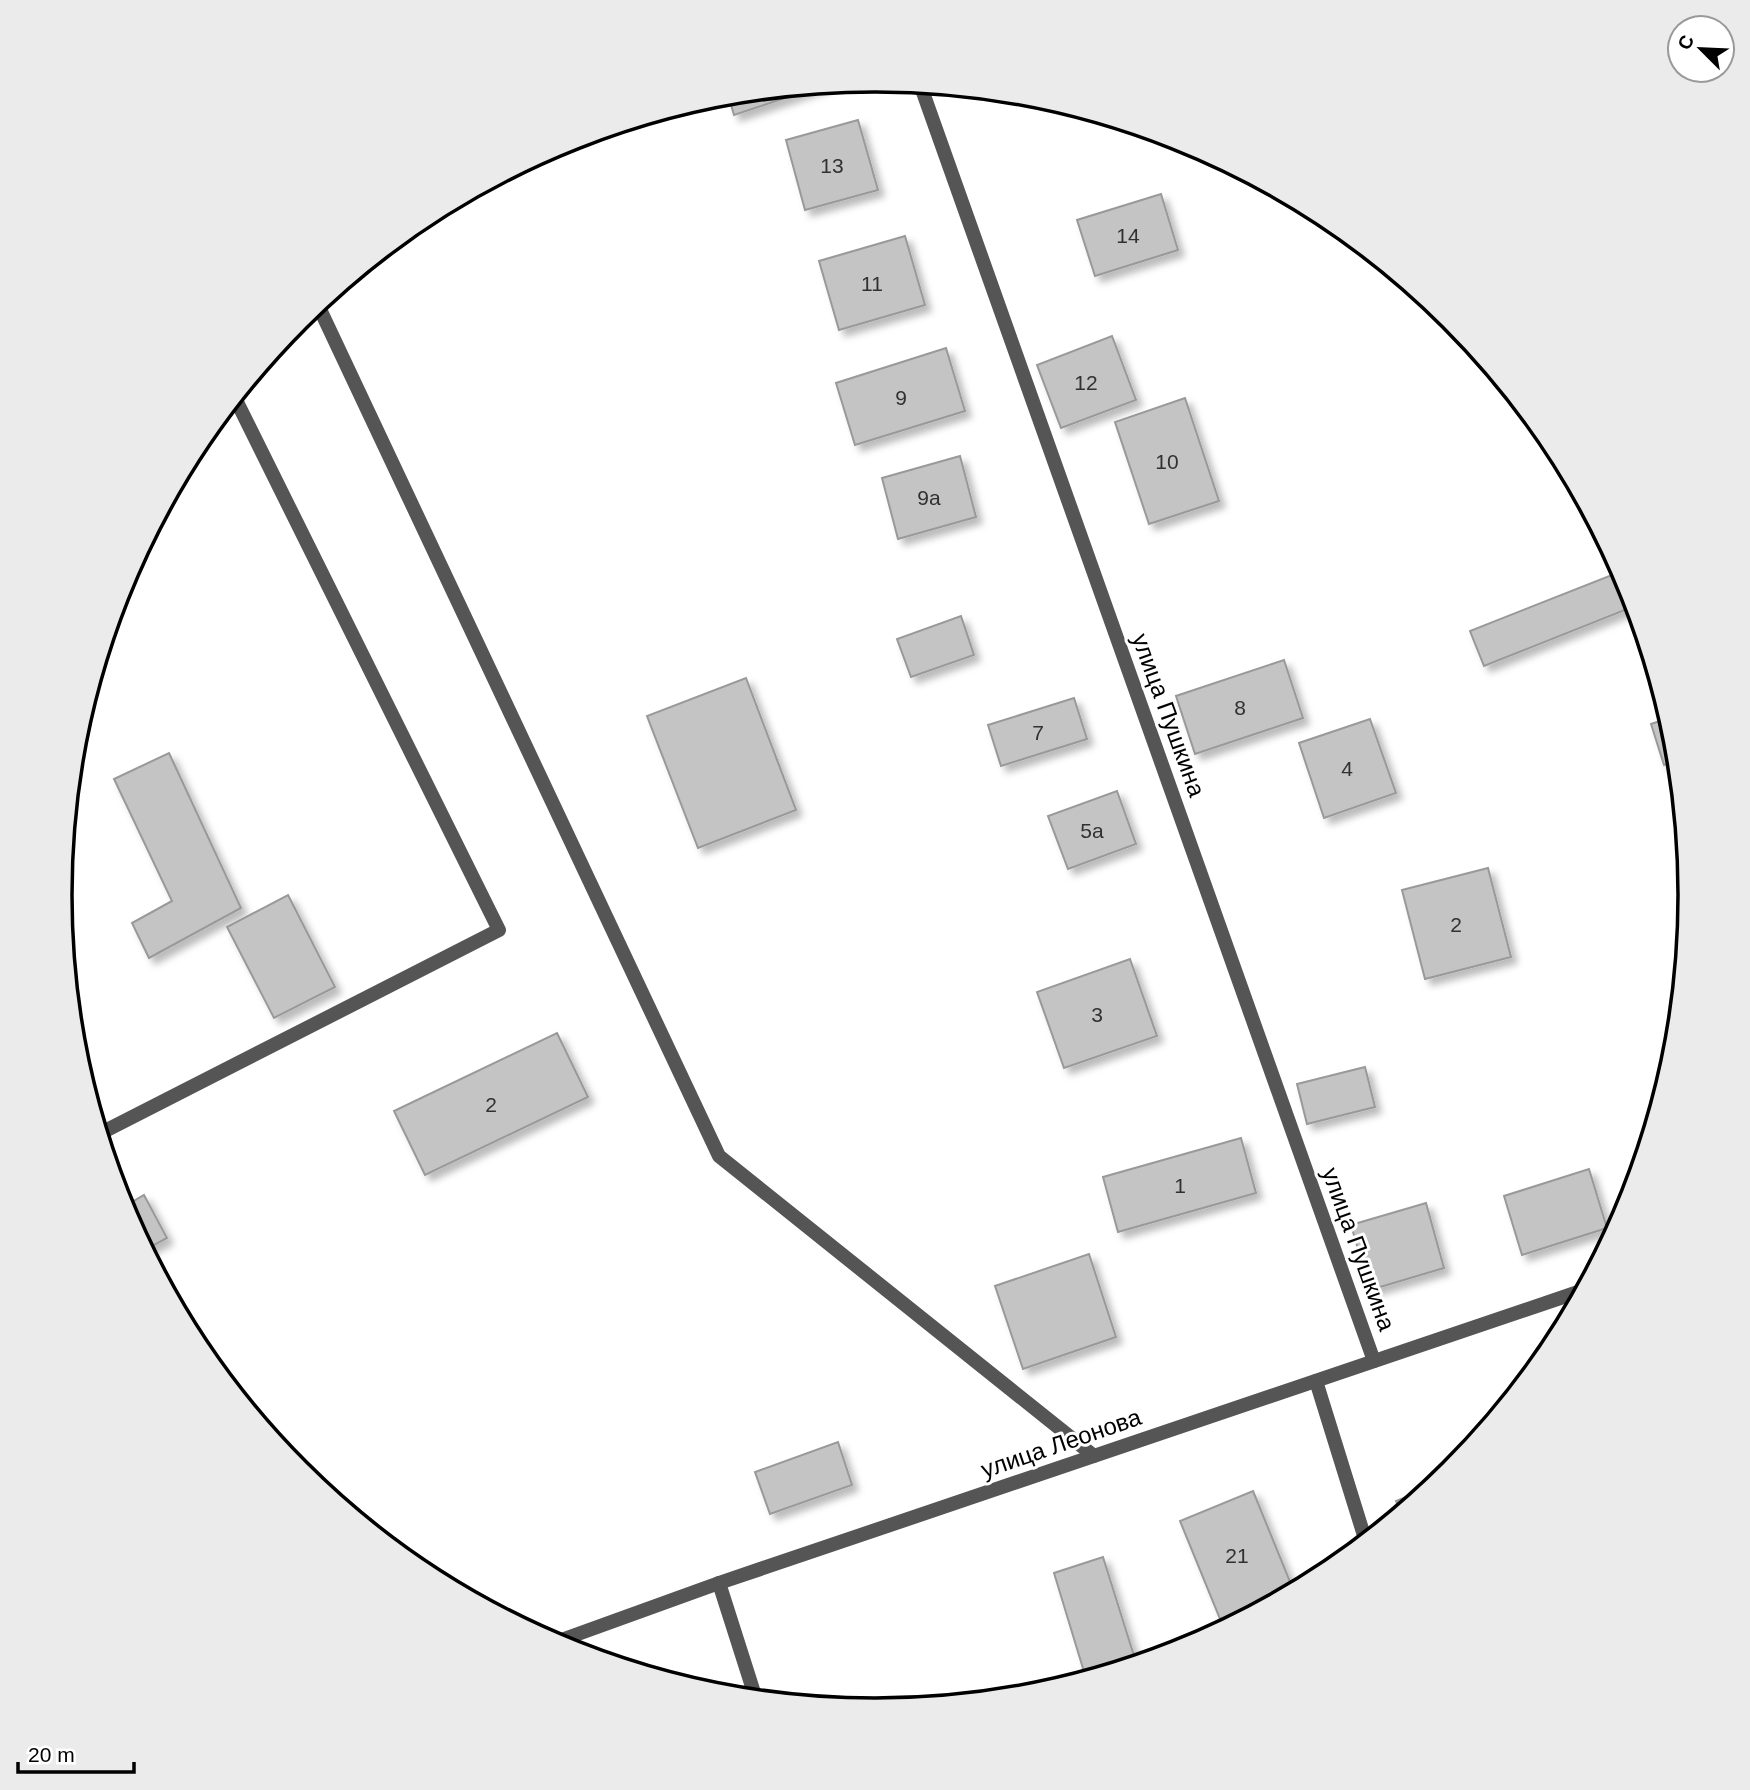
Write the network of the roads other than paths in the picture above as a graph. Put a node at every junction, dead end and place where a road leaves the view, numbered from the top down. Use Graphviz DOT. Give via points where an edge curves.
graph roads {
  1 [pos="923,93"];
  2 [pos="322,313"];
  3 [pos="239,405"];
  4 [pos="107,1130"];
  5 [pos="1573,1294"];
  6 [pos="1374,1361"];
  7 [pos="1316,1381"];
  8 [pos="1094,1455"];
  9 [pos="1363,1533"];
  10 [pos="719,1583"];
  11 [pos="568,1637"];
  12 [pos="753,1688"];
  1 -- 6 [label="street, улица Пушкина"];
  2 -- 8 [label="street" via="719,1156"];
  3 -- 4 [label="street" via="499,930"];
  5 -- 6 [label="street, улица Леонова"];
  6 -- 7 [label="street, улица Леонова"];
  7 -- 8 [label="street, улица Леонова"];
  7 -- 9 [label="street"];
  8 -- 10 [label="street, улица Леонова"];
  10 -- 11 [label="street, улица Леонова"];
  10 -- 12 [label="street"];
}
